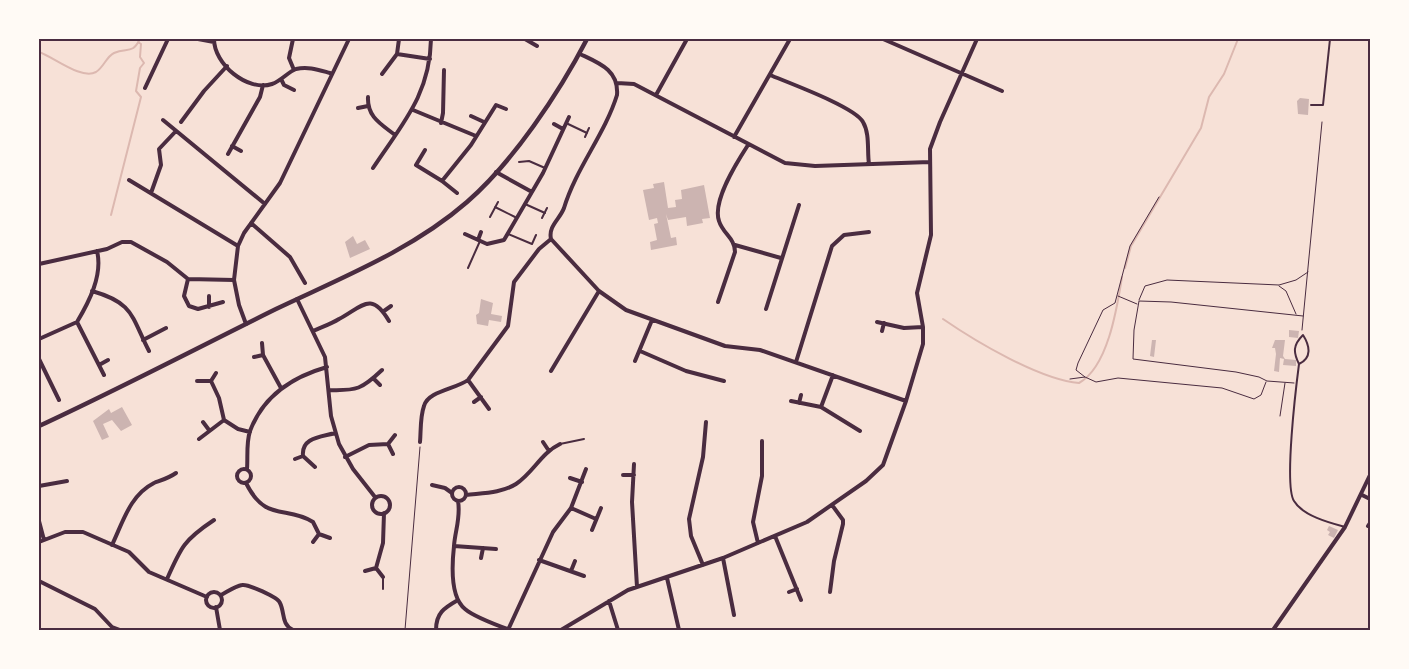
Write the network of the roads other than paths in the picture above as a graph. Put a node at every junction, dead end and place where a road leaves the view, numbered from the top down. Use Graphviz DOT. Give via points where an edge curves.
graph roads {
  1 [pos="168,39"];
  2 [pos="198,39"];
  3 [pos="293,39"];
  4 [pos="349,39"];
  5 [pos="399,39"];
  6 [pos="431,39"];
  7 [pos="525,39"];
  8 [pos="587,39"];
  9 [pos="687,39"];
  10 [pos="790,39"];
  11 [pos="883,39"];
  12 [pos="977,39"];
  13 [pos="1330,39"];
  14 [pos="214,40"];
  15 [pos="537,46"];
  16 [pos="397,54"];
  17 [pos="580,54"];
  18 [pos="430,59"];
  19 [pos="227,66"];
  20 [pos="294,70"];
  21 [pos="444,70"];
  22 [pos="330,73"];
  23 [pos="961,73"];
  24 [pos="382,74"];
  25 [pos="770,75"];
  26 [pos="280,79"];
  27 [pos="617,83"];
  28 [pos="263,85"];
  29 [pos="145,88"];
  30 [pos="294,90"];
  31 [pos="1002,92"];
  32 [pos="656,96"];
  33 [pos="368,97"];
  34 [pos="1312,105"];
  35 [pos="368,106"];
  36 [pos="358,108"];
  37 [pos="506,109"];
  38 [pos="413,110"];
  39 [pos="471,116"];
  40 [pos="569,118"];
  41 [pos="163,120"];
  42 [pos="181,122"];
  43 [pos="484,122"];
  44 [pos="441,123"];
  45 [pos="566,123"];
  46 [pos="554,124"];
  47 [pos="589,128"];
  48 [pos="563,129"];
  49 [pos="176,131"];
  50 [pos="587,133"];
  51 [pos="395,134"];
  52 [pos="476,136"];
  53 [pos="585,137"];
  54 [pos="734,137"];
  55 [pos="748,145"];
  56 [pos="232,146"];
  57 [pos="425,150"];
  58 [pos="241,151"];
  59 [pos="228,154"];
  60 [pos="518,162"];
  61 [pos="930,162"];
  62 [pos="869,164"];
  63 [pos="373,168"];
  64 [pos="545,168"];
  65 [pos="496,172"];
  66 [pos="130,180"];
  67 [pos="442,181"];
  68 [pos="532,192"];
  69 [pos="152,193"];
  70 [pos="457,193"];
  71 [pos="498,202"];
  72 [pos="264,204"];
  73 [pos="525,204"];
  74 [pos="799,205"];
  75 [pos="495,207"];
  76 [pos="547,208"];
  77 [pos="545,213"];
  78 [pos="490,217"];
  79 [pos="517,218"];
  80 [pos="542,218"];
  81 [pos="252,223"];
  82 [pos="862,226"];
  83 [pos="481,232"];
  84 [pos="862,232"];
  85 [pos="869,232"];
  86 [pos="465,234"];
  87 [pos="508,234"];
  88 [pos="536,236"];
  89 [pos="551,239"];
  90 [pos="479,241"];
  91 [pos="735,245"];
  92 [pos="238,246"];
  93 [pos="97,251"];
  94 [pos="781,258"];
  95 [pos="39,264"];
  96 [pos="468,268"];
  97 [pos="188,279"];
  98 [pos="234,280"];
  99 [pos="305,283"];
  100 [pos="92,291"];
  101 [pos="599,291"];
  102 [pos="209,296"];
  103 [pos="297,299"];
  104 [pos="223,302"];
  105 [pos="718,302"];
  106 [pos="390,306"];
  107 [pos="209,307"];
  108 [pos="766,309"];
  109 [pos="384,312"];
  110 [pos="652,320"];
  111 [pos="389,321"];
  112 [pos="77,322"];
  113 [pos="876,322"];
  114 [pos="884,323"];
  115 [pos="246,324"];
  116 [pos="923,327"];
  117 [pos="166,328"];
  118 [pos="313,331"];
  119 [pos="882,331"];
  120 [pos="39,340"];
  121 [pos="144,340"];
  122 [pos="262,343"];
  123 [pos="149,351"];
  124 [pos="640,351"];
  125 [pos="263,355"];
  126 [pos="254,357"];
  127 [pos="39,359"];
  128 [pos="108,360"];
  129 [pos="634,361"];
  130 [pos="796,362"];
  131 [pos="1299,364"];
  132 [pos="99,365"];
  133 [pos="554,366"];
  134 [pos="326,367"];
  135 [pos="560,368"];
  136 [pos="382,370"];
  137 [pos="550,371"];
  138 [pos="216,372"];
  139 [pos="718,372"];
  140 [pos="833,375"];
  141 [pos="104,376"];
  142 [pos="373,378"];
  143 [pos="716,379"];
  144 [pos="468,380"];
  145 [pos="197,381"];
  146 [pos="211,381"];
  147 [pos="724,381"];
  148 [pos="380,385"];
  149 [pos="281,388"];
  150 [pos="329,390"];
  151 [pos="801,395"];
  152 [pos="481,397"];
  153 [pos="59,400"];
  154 [pos="791,401"];
  155 [pos="906,401"];
  156 [pos="474,402"];
  157 [pos="799,403"];
  158 [pos="821,407"];
  159 [pos="489,409"];
  160 [pos="224,420"];
  161 [pos="858,421"];
  162 [pos="203,422"];
  163 [pos="706,422"];
  164 [pos="39,426"];
  165 [pos="855,427"];
  166 [pos="698,428"];
  167 [pos="705,429"];
  168 [pos="209,430"];
  169 [pos="860,430"];
  170 [pos="250,432"];
  171 [pos="335,433"];
  172 [pos="395,435"];
  173 [pos="199,439"];
  174 [pos="584,439"];
  175 [pos="762,441"];
  176 [pos="420,442"];
  177 [pos="543,442"];
  178 [pos="388,444"];
  179 [pos="560,444"];
  180 [pos="549,451"];
  181 [pos="394,454"];
  182 [pos="763,455"];
  183 [pos="769,455"];
  184 [pos="303,456"];
  185 [pos="345,457"];
  186 [pos="295,459"];
  187 [pos="634,464"];
  188 [pos="315,467"];
  189 [pos="247,469"];
  190 [pos="586,469"];
  191 [pos="176,473"];
  192 [pos="623,475"];
  193 [pos="634,475"];
  194 [pos="1370,475"];
  195 [pos="570,478"];
  196 [pos="67,481"];
  197 [pos="582,482"];
  198 [pos="246,483"];
  199 [pos="432,485"];
  200 [pos="39,486"];
  201 [pos="452,492"];
  202 [pos="466,495"];
  203 [pos="1362,495"];
  204 [pos="375,497"];
  205 [pos="1370,499"];
  206 [pos="458,501"];
  207 [pos="832,505"];
  208 [pos="571,508"];
  209 [pos="601,508"];
  210 [pos="384,513"];
  211 [pos="596,519"];
  212 [pos="214,520"];
  213 [pos="39,521"];
  214 [pos="1345,527"];
  215 [pos="592,530"];
  216 [pos="319,534"];
  217 [pos="775,536"];
  218 [pos="330,538"];
  219 [pos="44,540"];
  220 [pos="39,542"];
  221 [pos="313,542"];
  222 [pos="758,543"];
  223 [pos="112,545"];
  224 [pos="454,546"];
  225 [pos="483,548"];
  226 [pos="496,549"];
  227 [pos="481,558"];
  228 [pos="723,558"];
  229 [pos="539,560"];
  230 [pos="575,561"];
  231 [pos="703,565"];
  232 [pos="376,568"];
  233 [pos="365,571"];
  234 [pos="571,572"];
  235 [pos="584,576"];
  236 [pos="383,577"];
  237 [pos="667,578"];
  238 [pos="166,579"];
  239 [pos="39,581"];
  240 [pos="823,586"];
  241 [pos="831,586"];
  242 [pos="637,587"];
  243 [pos="383,589"];
  244 [pos="797,589"];
  245 [pos="789,592"];
  246 [pos="830,592"];
  247 [pos="221,595"];
  248 [pos="207,597"];
  249 [pos="458,600"];
  250 [pos="801,600"];
  251 [pos="609,601"];
  252 [pos="739,604"];
  253 [pos="732,605"];
  254 [pos="216,607"];
  255 [pos="734,615"];
  256 [pos="684,624"];
  257 [pos="678,628"];
  258 [pos="120,630"];
  259 [pos="220,630"];
  260 [pos="293,630"];
  261 [pos="436,630"];
  262 [pos="509,630"];
  263 [pos="562,630"];
  264 [pos="617,630"];
  265 [pos="1273,630"];
  1 -- 29 [label="street"];
  2 -- 14 [label="street"];
  3 -- 20 [label="street" via="289,58"];
  4 -- 22 [label="street"];
  5 -- 16 [label="street"];
  6 -- 18 [label="street"];
  7 -- 15 [label="street"];
  8 -- 17 [label="street"];
  9 -- 32 [label="street"];
  10 -- 25 [label="street"];
  11 -- 23 [label="street"];
  12 -- 23 [label="street"];
  13 -- 34 [label="lane" via="1323,105"];
  14 -- 19 [label="street" via="217,52"];
  16 -- 18 [label="street"];
  16 -- 24 [label="street"];
  17 -- 27 [label="street" via="605,66"];
  17 -- 65 [label="street" via="553,99"];
  18 -- 38 [label="street" via="425,86"];
  19 -- 28 [label="street" via="246,82"];
  19 -- 42 [label="street"];
  20 -- 22 [label="street" via="312,68"];
  20 -- 26 [label="street"];
  21 -- 44 [label="street"];
  22 -- 72 [label="street" via="280,184"];
  23 -- 31 [label="street"];
  23 -- 61 [label="street" via="934,136"];
  25 -- 54 [label="street"];
  25 -- 62 [label="street" via="860,117 868,136"];
  26 -- 28 [label="street"];
  26 -- 30 [label="street"];
  27 -- 32 [label="street" via="629,83"];
  27 -- 89 [label="street" via="614,103 556,218 550,232"];
  28 -- 56 [label="street" via="260,97"];
  32 -- 54 [label="street"];
  33 -- 35 [label="street"];
  35 -- 36 [label="street"];
  35 -- 51 [label="street" via="374,118"];
  37 -- 43 [label="street" via="496,104"];
  38 -- 44 [label="street"];
  38 -- 51 [label="street"];
  39 -- 43 [label="street"];
  40 -- 45 [label="street"];
  41 -- 49 [label="street"];
  43 -- 52 [label="street"];
  44 -- 52 [label="street"];
  45 -- 48 [label="street"];
  45 -- 50 [label="lane"];
  46 -- 48 [label="street"];
  47 -- 50 [label="lane"];
  48 -- 64 [label="street"];
  49 -- 69 [label="street" via="159,149 161,165"];
  49 -- 72 [label="street"];
  50 -- 53 [label="lane"];
  51 -- 63 [label="street"];
  52 -- 67 [label="street"];
  54 -- 55 [label="street"];
  55 -- 62 [label="street" via="793,165"];
  55 -- 91 [label="street" via="728,180 719,207 718,221"];
  56 -- 58 [label="street"];
  56 -- 59 [label="street"];
  57 -- 67 [label="street" via="416,165"];
  60 -- 64 [label="lane" via="529,161"];
  61 -- 62 [label="street"];
  61 -- 116 [label="street" via="931,235 917,293"];
  64 -- 68 [label="street"];
  65 -- 68 [label="street"];
  65 -- 103 [label="street" via="467,202 429,231"];
  66 -- 69 [label="street"];
  67 -- 70 [label="street"];
  68 -- 73 [label="street"];
  69 -- 92 [label="street"];
  71 -- 75 [label="lane"];
  72 -- 81 [label="street"];
  73 -- 77 [label="lane"];
  73 -- 79 [label="street"];
  74 -- 94 [label="street"];
  75 -- 78 [label="lane"];
  75 -- 79 [label="lane"];
  76 -- 77 [label="lane"];
  77 -- 80 [label="lane"];
  79 -- 87 [label="street"];
  81 -- 92 [label="street"];
  81 -- 99 [label="street" via="290,257"];
  82 -- 84 [label="street"];
  83 -- 90 [label="street"];
  84 -- 85 [label="street"];
  84 -- 130 [label="street" via="844,236 832,246"];
  86 -- 90 [label="street"];
  87 -- 88 [label="lane" via="532,244"];
  87 -- 90 [label="street" via="496,243"];
  89 -- 101 [label="street"];
  89 -- 144 [label="street" via="539,249 514,282 508,326"];
  90 -- 96 [label="lane"];
  91 -- 94 [label="street"];
  91 -- 105 [label="street" via="734,258"];
  92 -- 98 [label="street"];
  93 -- 95 [label="street"];
  93 -- 97 [label="street" via="131,242 167,262"];
  93 -- 100 [label="street" via="100,262"];
  94 -- 108 [label="street"];
  97 -- 98 [label="street"];
  97 -- 107 [label="street" via="185,300 189,306 198,309"];
  98 -- 115 [label="street"];
  100 -- 112 [label="street"];
  100 -- 121 [label="street" via="128,308"];
  101 -- 110 [label="street" via="617,305"];
  101 -- 133 [label="street"];
  102 -- 107 [label="street"];
  103 -- 115 [label="street"];
  103 -- 118 [label="street"];
  104 -- 107 [label="street"];
  106 -- 109 [label="street"];
  109 -- 111 [label="street"];
  109 -- 118 [label="street" via="372,302 365,302"];
  110 -- 124 [label="street"];
  110 -- 130 [label="street" via="725,346 760,350"];
  112 -- 120 [label="street"];
  112 -- 132 [label="street"];
  113 -- 114 [label="street"];
  114 -- 116 [label="street" via="904,328"];
  114 -- 119 [label="street"];
  115 -- 164 [label="street"];
  116 -- 155 [label="street" via="923,344"];
  117 -- 121 [label="street"];
  118 -- 134 [label="street"];
  121 -- 123 [label="street"];
  122 -- 125 [label="street"];
  124 -- 129 [label="street"];
  124 -- 143 [label="street" via="686,371"];
  125 -- 126 [label="street"];
  125 -- 149 [label="street"];
  127 -- 153 [label="street"];
  128 -- 132 [label="street"];
  130 -- 140 [label="street"];
  131 -- 131 [label="lane" via="1308,354 1308,344 1303,336 1295,344"];
  131 -- 214 [label="lane" via="1290,476 1293,498 1310,514"];
  132 -- 141 [label="street"];
  133 -- 135 [label="street"];
  133 -- 137 [label="street"];
  134 -- 149 [label="street" via="305,374"];
  134 -- 150 [label="street"];
  136 -- 142 [label="street"];
  138 -- 146 [label="street"];
  139 -- 143 [label="street"];
  140 -- 155 [label="street"];
  140 -- 158 [label="street"];
  142 -- 148 [label="street"];
  142 -- 150 [label="street" via="358,389"];
  143 -- 147 [label="street"];
  144 -- 152 [label="street"];
  144 -- 176 [label="street" via="460,387 431,396 424,404"];
  145 -- 146 [label="street"];
  146 -- 160 [label="street"];
  149 -- 170 [label="street" via="263,406"];
  150 -- 171 [label="street"];
  151 -- 157 [label="street"];
  152 -- 156 [label="street"];
  152 -- 159 [label="street"];
  154 -- 157 [label="street"];
  155 -- 207 [label="street" via="883,465 866,482"];
  157 -- 158 [label="street"];
  158 -- 165 [label="street"];
  160 -- 168 [label="street"];
  160 -- 170 [label="street"];
  161 -- 165 [label="street"];
  162 -- 168 [label="street"];
  163 -- 167 [label="street"];
  165 -- 169 [label="street"];
  166 -- 167 [label="street"];
  167 -- 231 [label="street" via="700,475 689,518 691,536"];
  168 -- 173 [label="street"];
  170 -- 189 [label="street"];
  171 -- 184 [label="street" via="307,442"];
  171 -- 185 [label="street"];
  172 -- 178 [label="street"];
  174 -- 179 [label="lane"];
  175 -- 182 [label="street"];
  177 -- 180 [label="street"];
  178 -- 181 [label="street"];
  178 -- 185 [label="street" via="369,445"];
  179 -- 180 [label="street"];
  180 -- 202 [label="street" via="514,486"];
  182 -- 183 [label="street"];
  182 -- 222 [label="street" via="753,522"];
  184 -- 186 [label="street"];
  184 -- 188 [label="street"];
  185 -- 204 [label="street"];
  187 -- 193 [label="street"];
  189 -- 198 [label="street" via="252,475"];
  189 -- 198 [label="street" via="240,470 237,476 240,482"];
  190 -- 197 [label="street"];
  191 -- 223 [label="street" via="139,494"];
  192 -- 193 [label="street"];
  193 -- 242 [label="street" via="632,502"];
  194 -- 203 [label="street"];
  195 -- 197 [label="street"];
  196 -- 200 [label="street"];
  197 -- 208 [label="street"];
  198 -- 216 [label="street" via="266,507 309,519 317,526"];
  199 -- 201 [label="street"];
  201 -- 202 [label="street" via="459,487"];
  201 -- 206 [label="street"];
  202 -- 206 [label="street"];
  203 -- 205 [label="street"];
  203 -- 214 [label="street"];
  204 -- 210 [label="street" via="371,507"];
  204 -- 210 [label="street" via="390,501 389,510"];
  206 -- 224 [label="street"];
  207 -- 217 [label="street" via="807,522"];
  207 -- 241 [label="street" via="844,524"];
  208 -- 211 [label="street"];
  208 -- 229 [label="street" via="553,532"];
  209 -- 211 [label="street"];
  210 -- 232 [label="street" via="383,543"];
  211 -- 215 [label="street"];
  212 -- 238 [label="street" via="189,538 179,550"];
  213 -- 219 [label="street"];
  214 -- 265 [label="street"];
  216 -- 218 [label="street"];
  216 -- 221 [label="street"];
  217 -- 222 [label="street"];
  217 -- 244 [label="street"];
  219 -- 220 [label="street"];
  219 -- 223 [label="street" via="73,530"];
  222 -- 228 [label="street"];
  223 -- 238 [label="street" via="129,552 149,572"];
  224 -- 225 [label="street"];
  224 -- 249 [label="street"];
  225 -- 226 [label="street"];
  225 -- 227 [label="street"];
  228 -- 231 [label="street"];
  228 -- 253 [label="street"];
  229 -- 234 [label="street"];
  229 -- 262 [label="street"];
  230 -- 234 [label="street"];
  231 -- 237 [label="street"];
  232 -- 233 [label="street"];
  232 -- 236 [label="street"];
  234 -- 235 [label="street"];
  236 -- 243 [label="lane"];
  237 -- 242 [label="street"];
  237 -- 257 [label="street"];
  238 -- 248 [label="street"];
  239 -- 258 [label="street" via="94,609 112,627"];
  240 -- 241 [label="street"];
  241 -- 246 [label="street"];
  242 -- 251 [label="street"];
  244 -- 245 [label="street"];
  244 -- 250 [label="street"];
  247 -- 248 [label="street" via="215,592"];
  247 -- 254 [label="street" via="221,603"];
  247 -- 260 [label="street" via="247,584 276,598 285,624"];
  248 -- 254 [label="street" via="208,604"];
  249 -- 261 [label="street" via="440,612"];
  249 -- 262 [label="street" via="472,614"];
  251 -- 263 [label="street"];
  251 -- 264 [label="street"];
  252 -- 253 [label="street"];
  253 -- 255 [label="street"];
  254 -- 259 [label="street"];
  256 -- 257 [label="street"];
}
